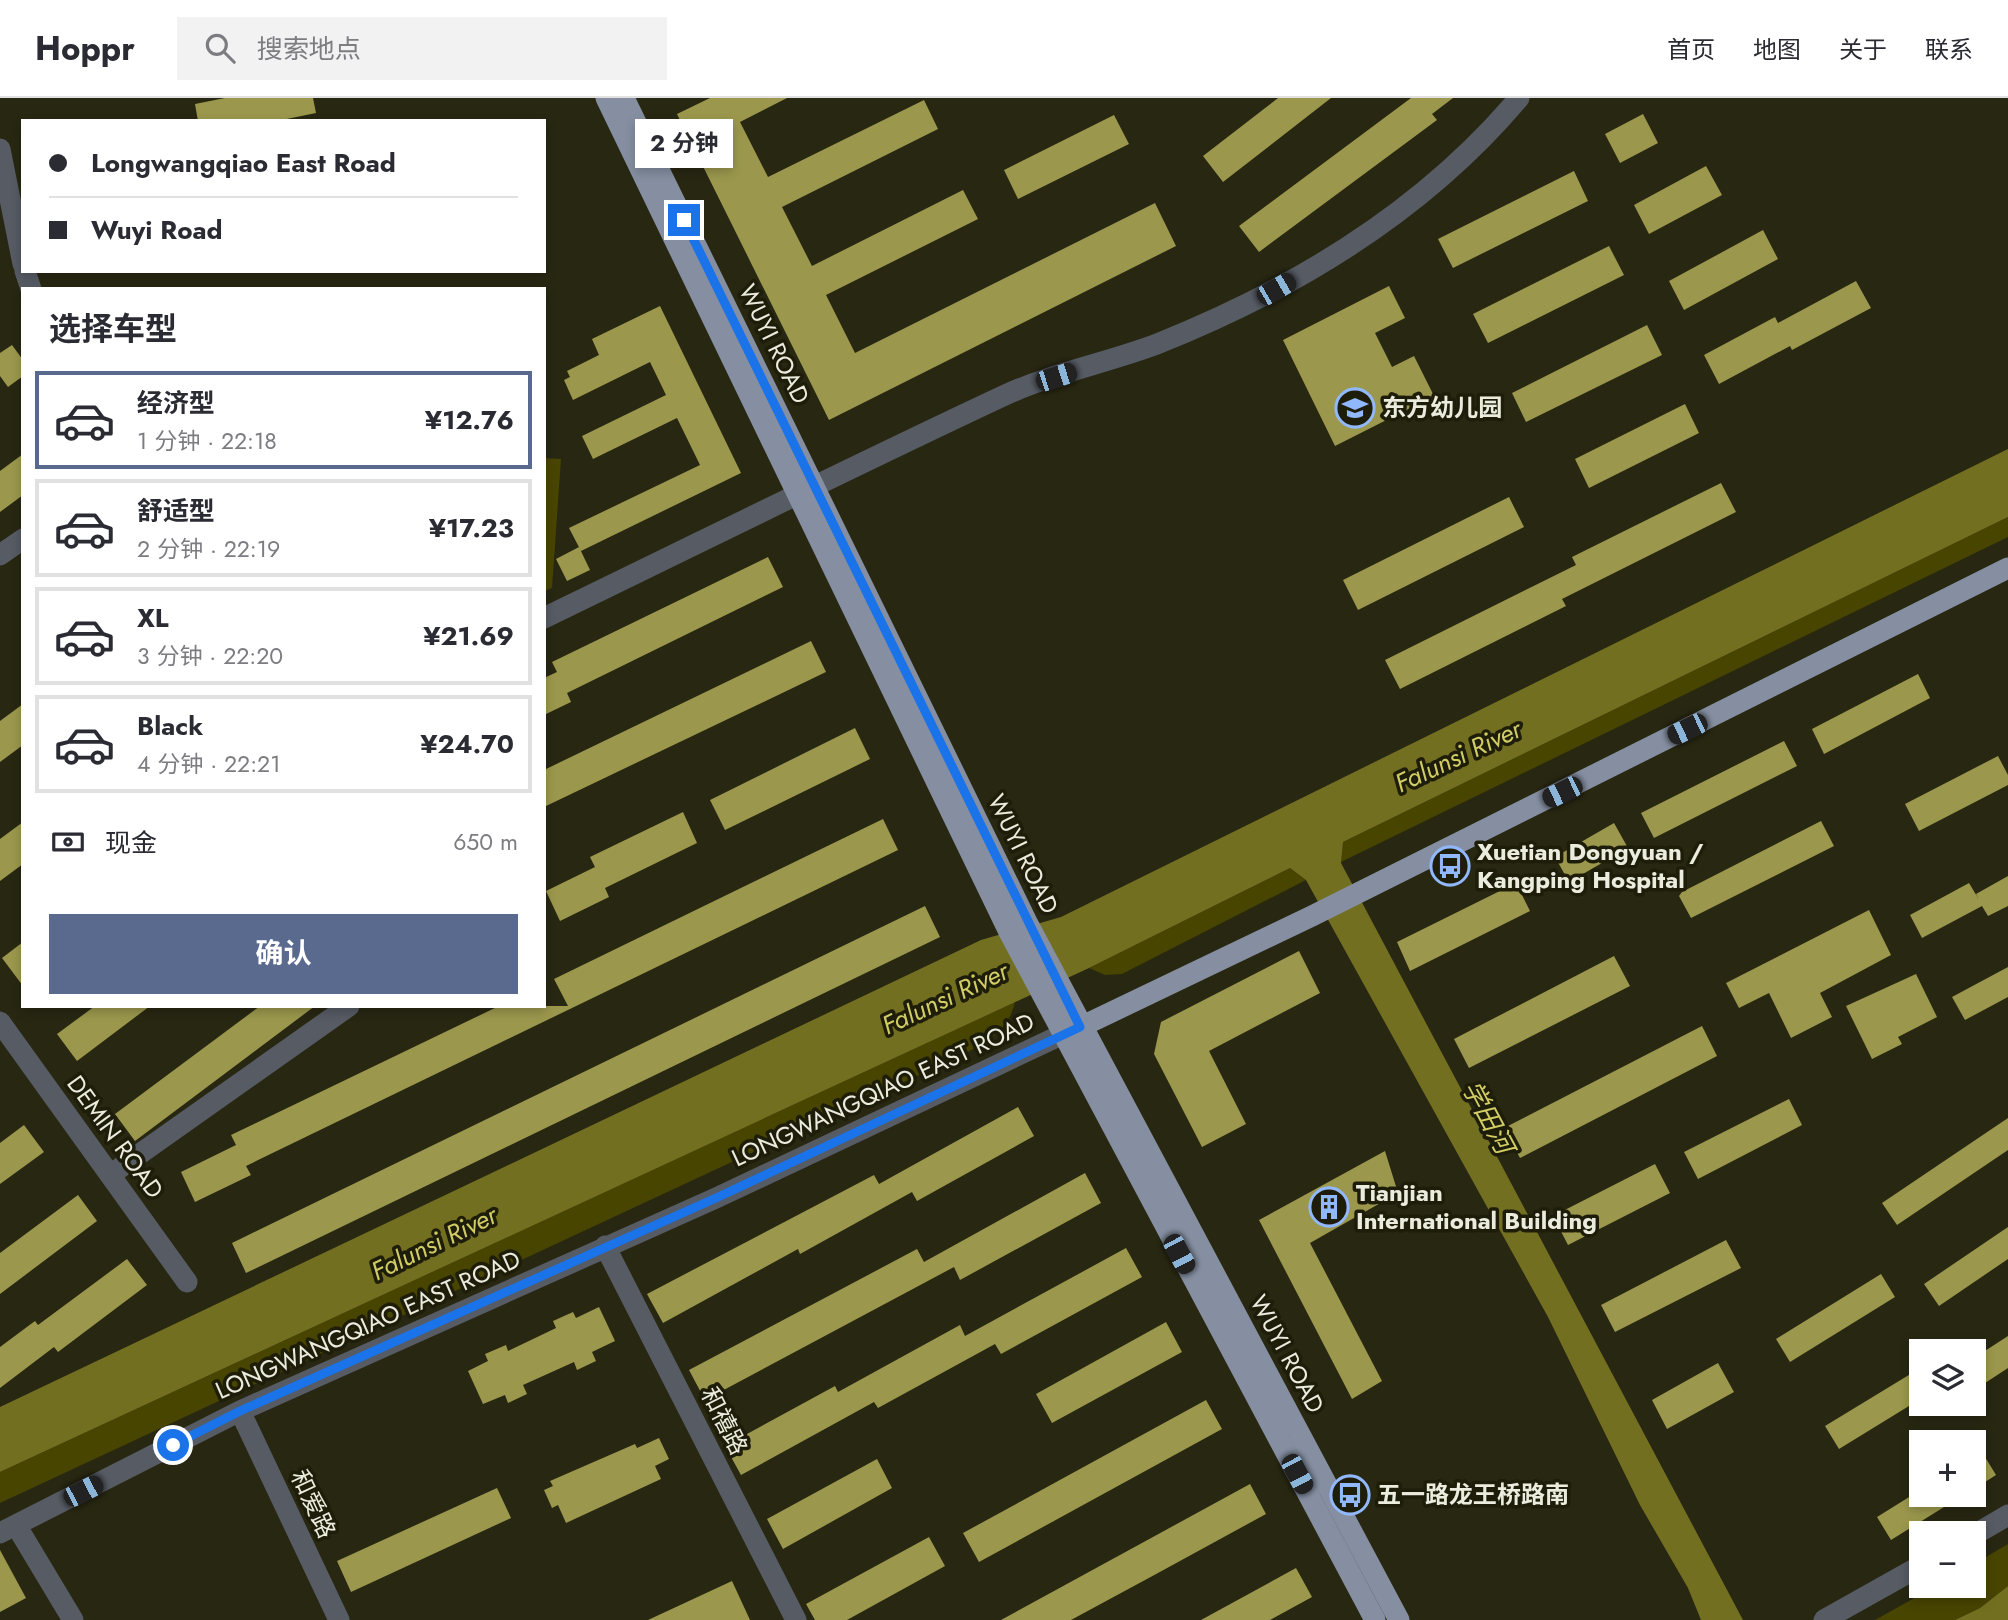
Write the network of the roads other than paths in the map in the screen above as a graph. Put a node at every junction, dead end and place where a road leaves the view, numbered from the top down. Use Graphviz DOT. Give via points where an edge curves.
graph roads {
  1 [pos="607,98"];
  2 [pos="624,98"];
  3 [pos="1519,98"];
  4 [pos="0,149"];
  5 [pos="21,254"];
  6 [pos="807,491"];
  7 [pos="21,539"];
  8 [pos="0,555"];
  9 [pos="2008,568"];
  10 [pos="546,617"];
  11 [pos="346,1008"];
  12 [pos="0,1022"];
  13 [pos="1071,1031"];
  14 [pos="110,1175"];
  15 [pos="605,1245"];
  16 [pos="187,1282"];
  17 [pos="240,1411"];
  18 [pos="2008,1516"];
  19 [pos="1986,1528"];
  20 [pos="8,1529"];
  21 [pos="1909,1571"];
  22 [pos="73,1620"];
  23 [pos="339,1620"];
  24 [pos="796,1620"];
  25 [pos="1375,1620"];
  26 [pos="1398,1620"];
  27 [pos="1824,1620"];
  1 -- 6 [label="main road, WUYI ROAD"];
  2 -- 6 [label="main road, WUYI ROAD"];
  3 -- 6 [label="street" via="1441,180 1367,236 1254,302 1156,344 1007,394"];
  4 -- 5 [label="street"];
  6 -- 10 [label="street"];
  6 -- 13 [label="main road, WUYI ROAD"];
  7 -- 8 [label="street"];
  9 -- 13 [label="main road, LONGWANGQIAO EAST ROAD" via="1312,916"];
  11 -- 14 [label="street"];
  12 -- 14 [label="street, DEMIN ROAD"];
  13 -- 15 [label="street, LONGWANGQIAO EAST ROAD" via="716,1198"];
  13 -- 25 [label="main road, WUYI ROAD"];
  13 -- 26 [label="main road, WUYI ROAD"];
  14 -- 16 [label="street, DEMIN ROAD"];
  15 -- 17 [label="street, LONGWANGQIAO EAST ROAD"];
  15 -- 24 [label="street, 和禧路"];
  17 -- 20 [label="street, LONGWANGQIAO EAST ROAD"];
  17 -- 23 [label="street, 和爱路"];
  18 -- 19 [label="street"];
  20 -- 22 [label="street"];
  21 -- 27 [label="street"];
}
